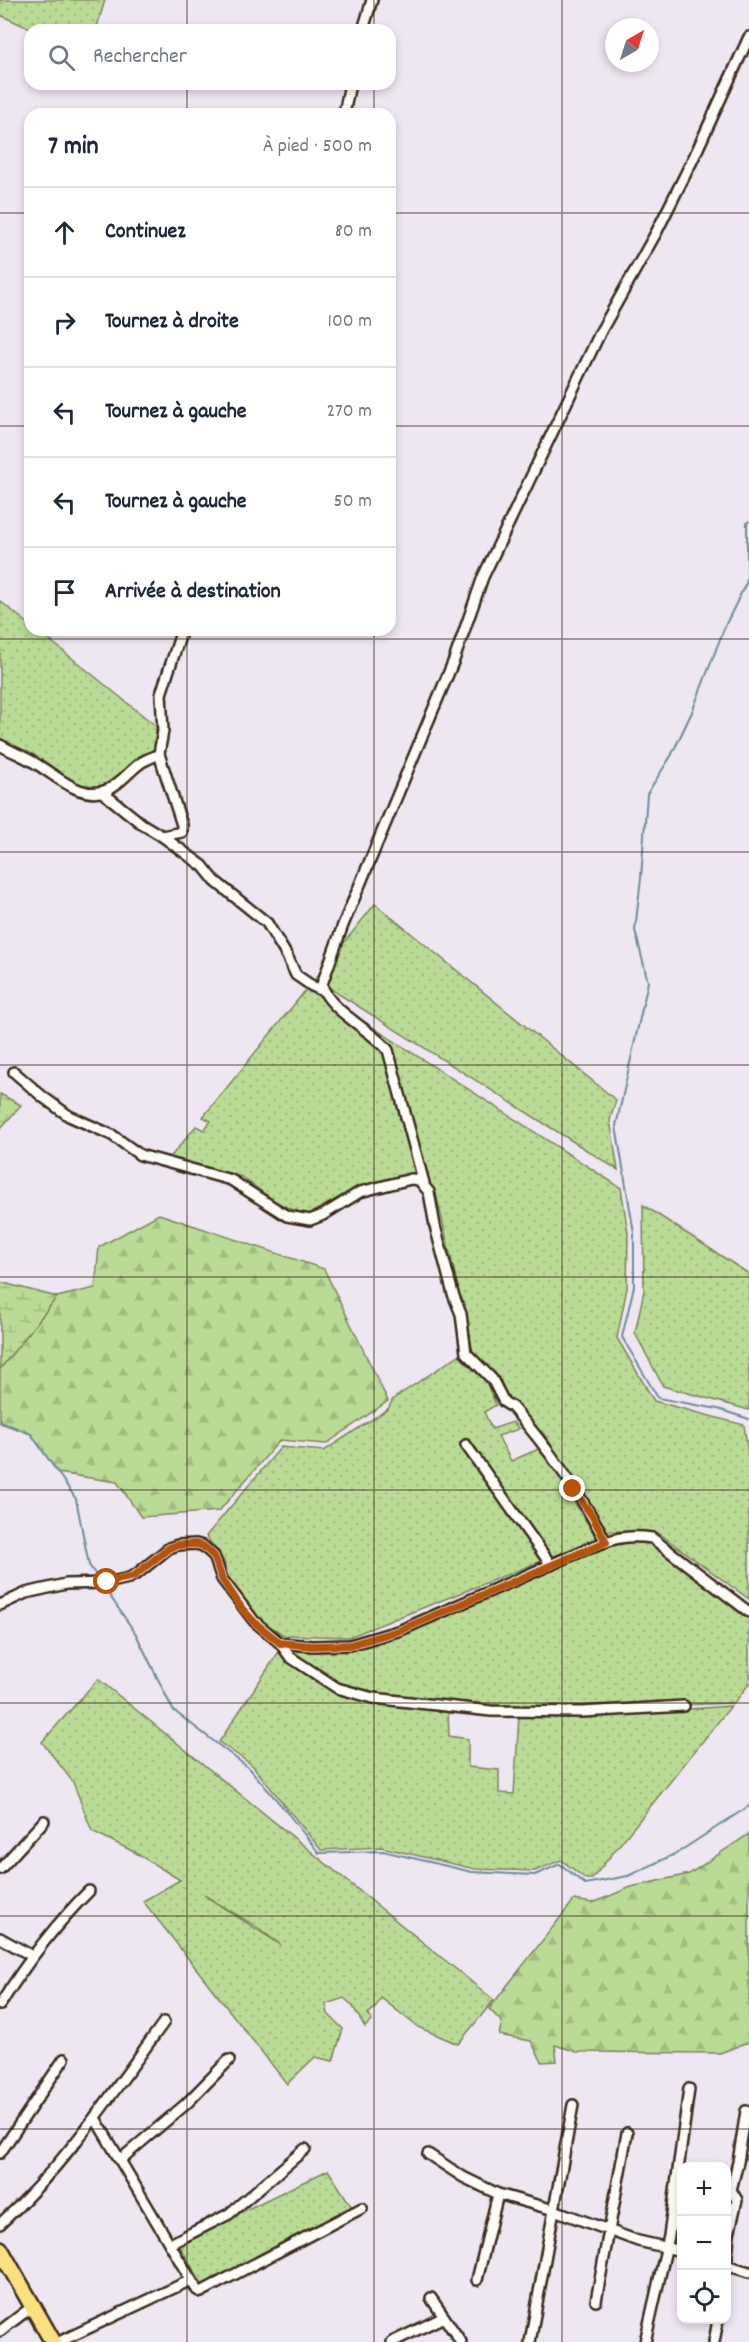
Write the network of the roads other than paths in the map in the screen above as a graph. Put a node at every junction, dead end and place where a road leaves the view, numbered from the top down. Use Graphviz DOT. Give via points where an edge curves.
graph roads {
  1 [pos="372,0"];
  2 [pos="365,24"];
  3 [pos="749,37"];
  4 [pos="349,90"];
  5 [pos="345,108"];
  6 [pos="180,636"];
  7 [pos="0,745"];
  8 [pos="159,754"];
  9 [pos="102,792"];
  10 [pos="162,836"];
  11 [pos="324,992"];
  12 [pos="14,1072"];
  13 [pos="424,1183"];
  14 [pos="466,1445"];
  15 [pos="606,1542"];
  16 [pos="551,1565"];
  17 [pos="0,1605"];
  18 [pos="749,1612"];
  19 [pos="280,1643"];
  20 [pos="684,1706"];
  21 [pos="44,1821"];
  22 [pos="0,1869"];
  23 [pos="89,1891"];
  24 [pos="0,1938"];
  25 [pos="32,1956"];
  26 [pos="0,2005"];
  27 [pos="164,2022"];
  28 [pos="64,2059"];
  29 [pos="230,2060"];
  30 [pos="689,2089"];
  31 [pos="573,2105"];
  32 [pos="746,2111"];
  33 [pos="95,2118"];
  34 [pos="627,2133"];
  35 [pos="305,2149"];
  36 [pos="0,2153"];
  37 [pos="428,2154"];
  38 [pos="120,2160"];
  39 [pos="498,2194"];
  40 [pos="362,2208"];
  41 [pos="554,2210"];
  42 [pos="0,2224"];
  43 [pos="731,2225"];
  44 [pos="610,2230"];
  45 [pos="170,2244"];
  46 [pos="666,2246"];
  47 [pos="0,2250"];
  48 [pos="677,2250"];
  49 [pos="731,2268"];
  50 [pos="749,2272"];
  51 [pos="191,2280"];
  52 [pos="477,2280"];
  53 [pos="431,2298"];
  54 [pos="596,2301"];
  55 [pos="33,2306"];
  56 [pos="444,2317"];
  57 [pos="717,2324"];
  58 [pos="0,2331"];
  59 [pos="533,2340"];
  60 [pos="53,2342"];
  61 [pos="59,2342"];
  62 [pos="392,2342"];
  63 [pos="461,2342"];
  64 [pos="645,2342"];
  65 [pos="714,2342"];
  1 -- 2 [label="street"];
  3 -- 11 [label="street" via="694,157 601,331 483,577 454,660 343,926 322,984"];
  4 -- 5 [label="street"];
  6 -- 8 [label="street" via="161,694 163,731"];
  7 -- 9 [label="street" via="58,780 78,789"];
  8 -- 9 [label="street"];
  8 -- 10 [label="street" via="182,825 182,832"];
  9 -- 10 [label="street"];
  10 -- 11 [label="street" via="203,866 215,881 267,923 296,975"];
  11 -- 13 [label="street" via="387,1050"];
  12 -- 13 [label="street" via="69,1116 112,1135 131,1151 231,1180 287,1216 310,1220 360,1192 411,1179"];
  13 -- 15 [label="street" via="461,1314 466,1353 552,1454"];
  14 -- 16 [label="street"];
  15 -- 16 [label="street"];
  15 -- 18 [label="street" via="632,1535 652,1538"];
  16 -- 19 [label="street" via="401,1630 350,1645"];
  17 -- 19 [label="street" via="26,1593 66,1584 134,1576 169,1548 187,1543 203,1546 214,1556 222,1579 242,1609"];
  19 -- 20 [label="street" via="290,1657 314,1675 337,1688 373,1698 491,1711 582,1712"];
  21 -- 22 [label="street"];
  23 -- 25 [label="street"];
  24 -- 25 [label="street"];
  25 -- 26 [label="street"];
  27 -- 33 [label="street"];
  28 -- 36 [label="street"];
  29 -- 38 [label="street"];
  30 -- 46 [label="street"];
  31 -- 41 [label="street"];
  32 -- 43 [label="street" via="731,2190 737,2199"];
  33 -- 38 [label="street"];
  33 -- 42 [label="street" via="48,2178"];
  34 -- 44 [label="street"];
  35 -- 45 [label="street" via="229,2214"];
  37 -- 39 [label="street"];
  38 -- 45 [label="street"];
  39 -- 41 [label="street"];
  39 -- 52 [label="street"];
  40 -- 51 [label="street" via="204,2292 197,2290"];
  41 -- 44 [label="street"];
  41 -- 59 [label="street"];
  44 -- 46 [label="street"];
  44 -- 54 [label="street"];
  45 -- 51 [label="street"];
  46 -- 48 [label="street"];
  46 -- 64 [label="street"];
  47 -- 55 [label="highway"];
  49 -- 50 [label="street"];
  51 -- 61 [label="street"];
  53 -- 56 [label="street"];
  55 -- 58 [label="street"];
  55 -- 60 [label="highway"];
  56 -- 62 [label="street"];
  56 -- 63 [label="street"];
  57 -- 65 [label="street"];
}
